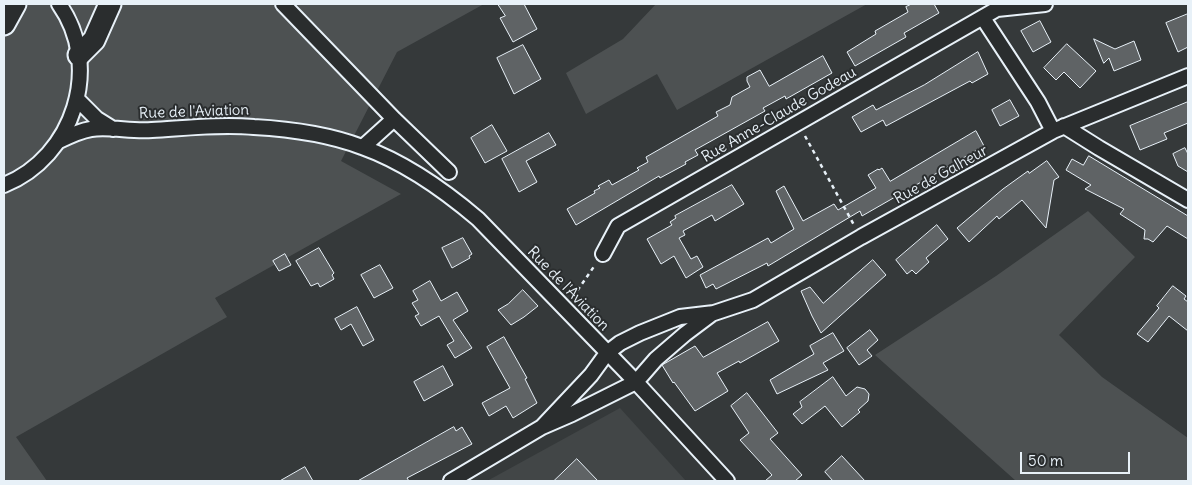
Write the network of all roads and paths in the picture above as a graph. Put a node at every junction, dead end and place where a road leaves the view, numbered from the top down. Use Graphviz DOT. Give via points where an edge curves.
graph roads {
  1 [pos="16,4"];
  2 [pos="59,4"];
  3 [pos="110,4"];
  4 [pos="283,4"];
  5 [pos="1045,4"];
  6 [pos="983,18"];
  7 [pos="4,24"];
  8 [pos="79,55"];
  9 [pos="1188,76"];
  10 [pos="77,99"];
  11 [pos="394,119"];
  12 [pos="798,123"];
  13 [pos="1058,128"];
  14 [pos="113,130"];
  15 [pos="59,141"];
  16 [pos="363,147"];
  17 [pos="449,172"];
  18 [pos="4,185"];
  19 [pos="1188,200"];
  20 [pos="861,237"];
  21 [pos="603,254"];
  22 [pos="564,308"];
  23 [pos="714,313"];
  24 [pos="608,353"];
  25 [pos="636,382"];
  26 [pos="542,427"];
  27 [pos="451,481"];
  28 [pos="727,481"];
  1 -- 7 [label="highway"];
  2 -- 8 [label="street" via="70,22"];
  3 -- 8 [label="highway" via="94,40"];
  4 -- 11 [label="street"];
  5 -- 6 [label="street, Rue Anne-Claude Godeau" via="997,9"];
  6 -- 12 [label="street, Rue Anne-Claude Godeau"];
  6 -- 13 [label="street"];
  8 -- 10 [label="street"];
  9 -- 13 [label="street, Rue de Galheur"];
  10 -- 14 [label="street"];
  10 -- 15 [label="street"];
  11 -- 16 [label="street"];
  11 -- 17 [label="street"];
  12 -- 20 [label="path"];
  12 -- 21 [label="street, Rue Anne-Claude Godeau" via="618,226"];
  13 -- 19 [label="street"];
  13 -- 20 [label="street, Rue de Galheur"];
  14 -- 15 [label="street, Rue de l'Aviation" via="93,129"];
  14 -- 16 [label="street, Rue de l'Aviation" via="254,126 312,134"];
  15 -- 18 [label="street" via="32,169"];
  16 -- 22 [label="street, Rue de l'Aviation" via="407,169 456,200"];
  20 -- 23 [label="street, Rue de Galheur" via="753,300"];
  21 -- 22 [label="path"];
  22 -- 24 [label="street, Rue de l'Aviation"];
  23 -- 24 [label="street, Rue de Galheur" via="680,317 640,332"];
  23 -- 25 [label="street, Rue de Galheur" via="656,359"];
  24 -- 25 [label="street, Rue de l'Aviation"];
  24 -- 26 [label="street, Rue de Galheur"];
  25 -- 26 [label="street"];
  25 -- 28 [label="street, Rue de l'Aviation"];
  26 -- 27 [label="street"];
}
